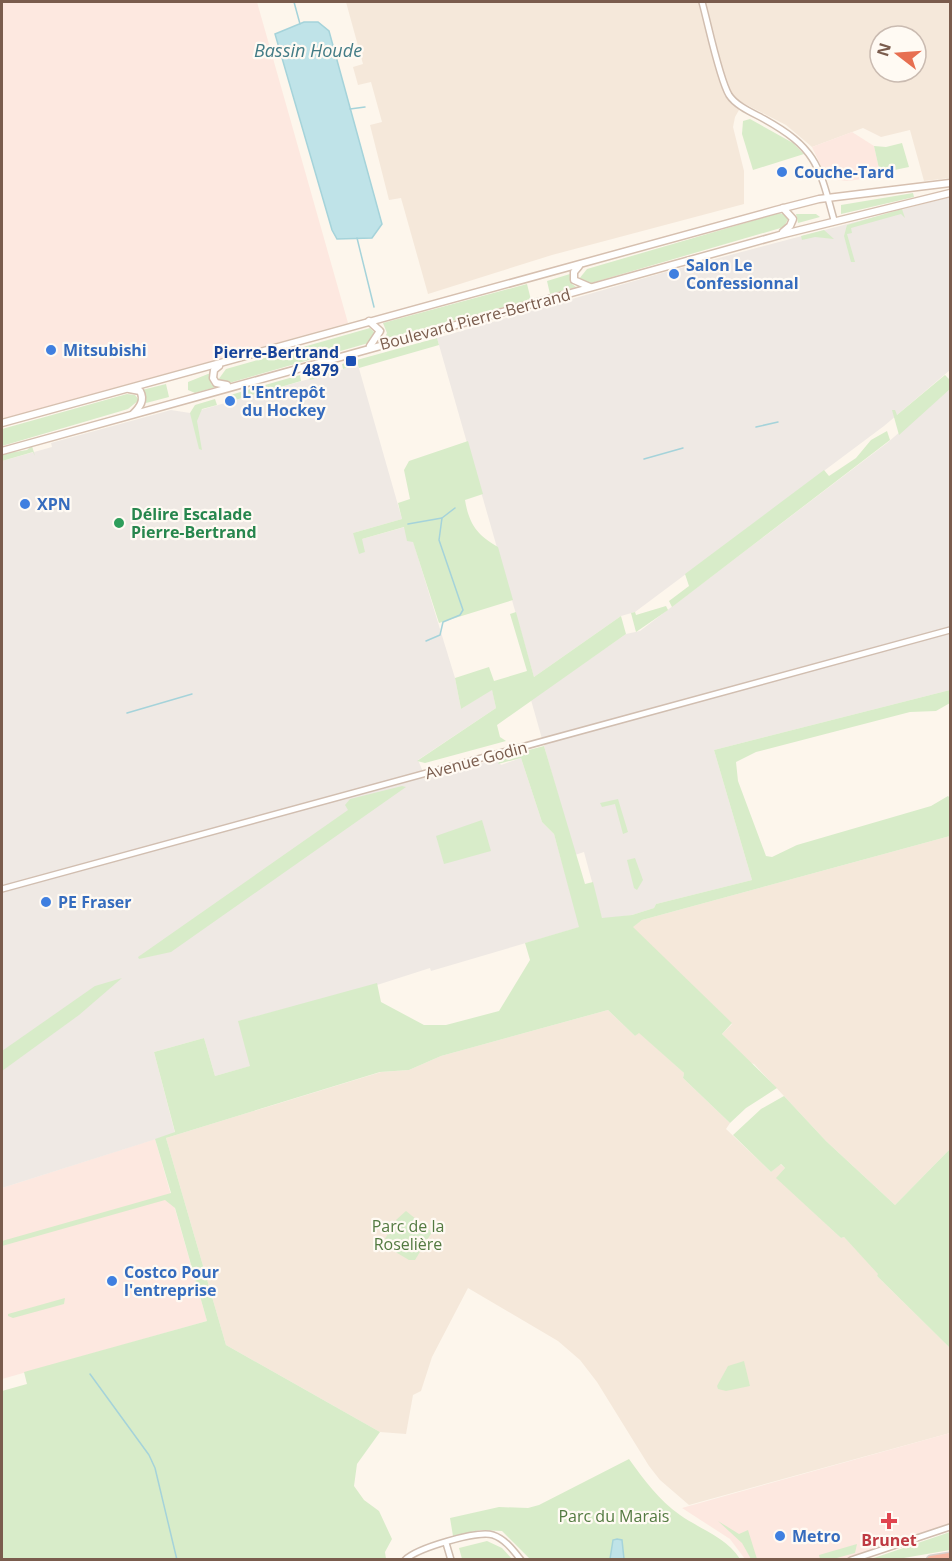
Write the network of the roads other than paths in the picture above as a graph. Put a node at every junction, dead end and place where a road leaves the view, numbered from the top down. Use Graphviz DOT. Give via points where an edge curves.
graph roads {
  1 [pos="702,2"];
  2 [pos="951,183"];
  3 [pos="951,193"];
  4 [pos="828,198"];
  5 [pos="783,208"];
  6 [pos="834,220"];
  7 [pos="780,235"];
  8 [pos="585,262"];
  9 [pos="592,288"];
  10 [pos="369,321"];
  11 [pos="367,348"];
  12 [pos="225,362"];
  13 [pos="232,386"];
  14 [pos="127,389"];
  15 [pos="133,414"];
  16 [pos="2,423"];
  17 [pos="2,451"];
  18 [pos="951,630"];
  19 [pos="2,889"];
  20 [pos="951,1527"];
  21 [pos="446,1543"];
  22 [pos="951,1557"];
  23 [pos="405,1560"];
  24 [pos="451,1560"];
  25 [pos="521,1560"];
  26 [pos="851,1560"];
  27 [pos="932,1560"];
  1 -- 4 [label="street" via="729,95 799,141 815,161"];
  2 -- 4 [label="main road, Boulevard Pierre-Bertrand"];
  3 -- 6 [label="main road, Boulevard Pierre-Bertrand"];
  4 -- 5 [label="main road, Boulevard Pierre-Bertrand"];
  4 -- 6 [label="street"];
  5 -- 7 [label="main road" via="793,219"];
  5 -- 8 [label="main road, Boulevard Pierre-Bertrand"];
  6 -- 7 [label="main road, Boulevard Pierre-Bertrand"];
  7 -- 9 [label="main road, Boulevard Pierre-Bertrand"];
  8 -- 9 [label="main road" via="573,277 578,284"];
  8 -- 10 [label="main road, Boulevard Pierre-Bertrand"];
  9 -- 11 [label="main road, Boulevard Pierre-Bertrand"];
  10 -- 11 [label="main road" via="380,331"];
  10 -- 12 [label="main road, Boulevard Pierre-Bertrand"];
  11 -- 13 [label="main road, Boulevard Pierre-Bertrand"];
  12 -- 13 [label="main road" via="214,370 213,379"];
  12 -- 14 [label="main road, Boulevard Pierre-Bertrand"];
  13 -- 15 [label="main road, Boulevard Pierre-Bertrand"];
  14 -- 15 [label="main road" via="140,391 142,397"];
  14 -- 16 [label="main road, Boulevard Pierre-Bertrand"];
  15 -- 17 [label="main road, Boulevard Pierre-Bertrand"];
  18 -- 19 [label="street, Avenue Godin"];
  20 -- 26 [label="street"];
  21 -- 23 [label="street" via="417,1551"];
  21 -- 24 [label="street"];
  21 -- 25 [label="street" via="489,1534 501,1538"];
  22 -- 27 [label="highway"];
}
